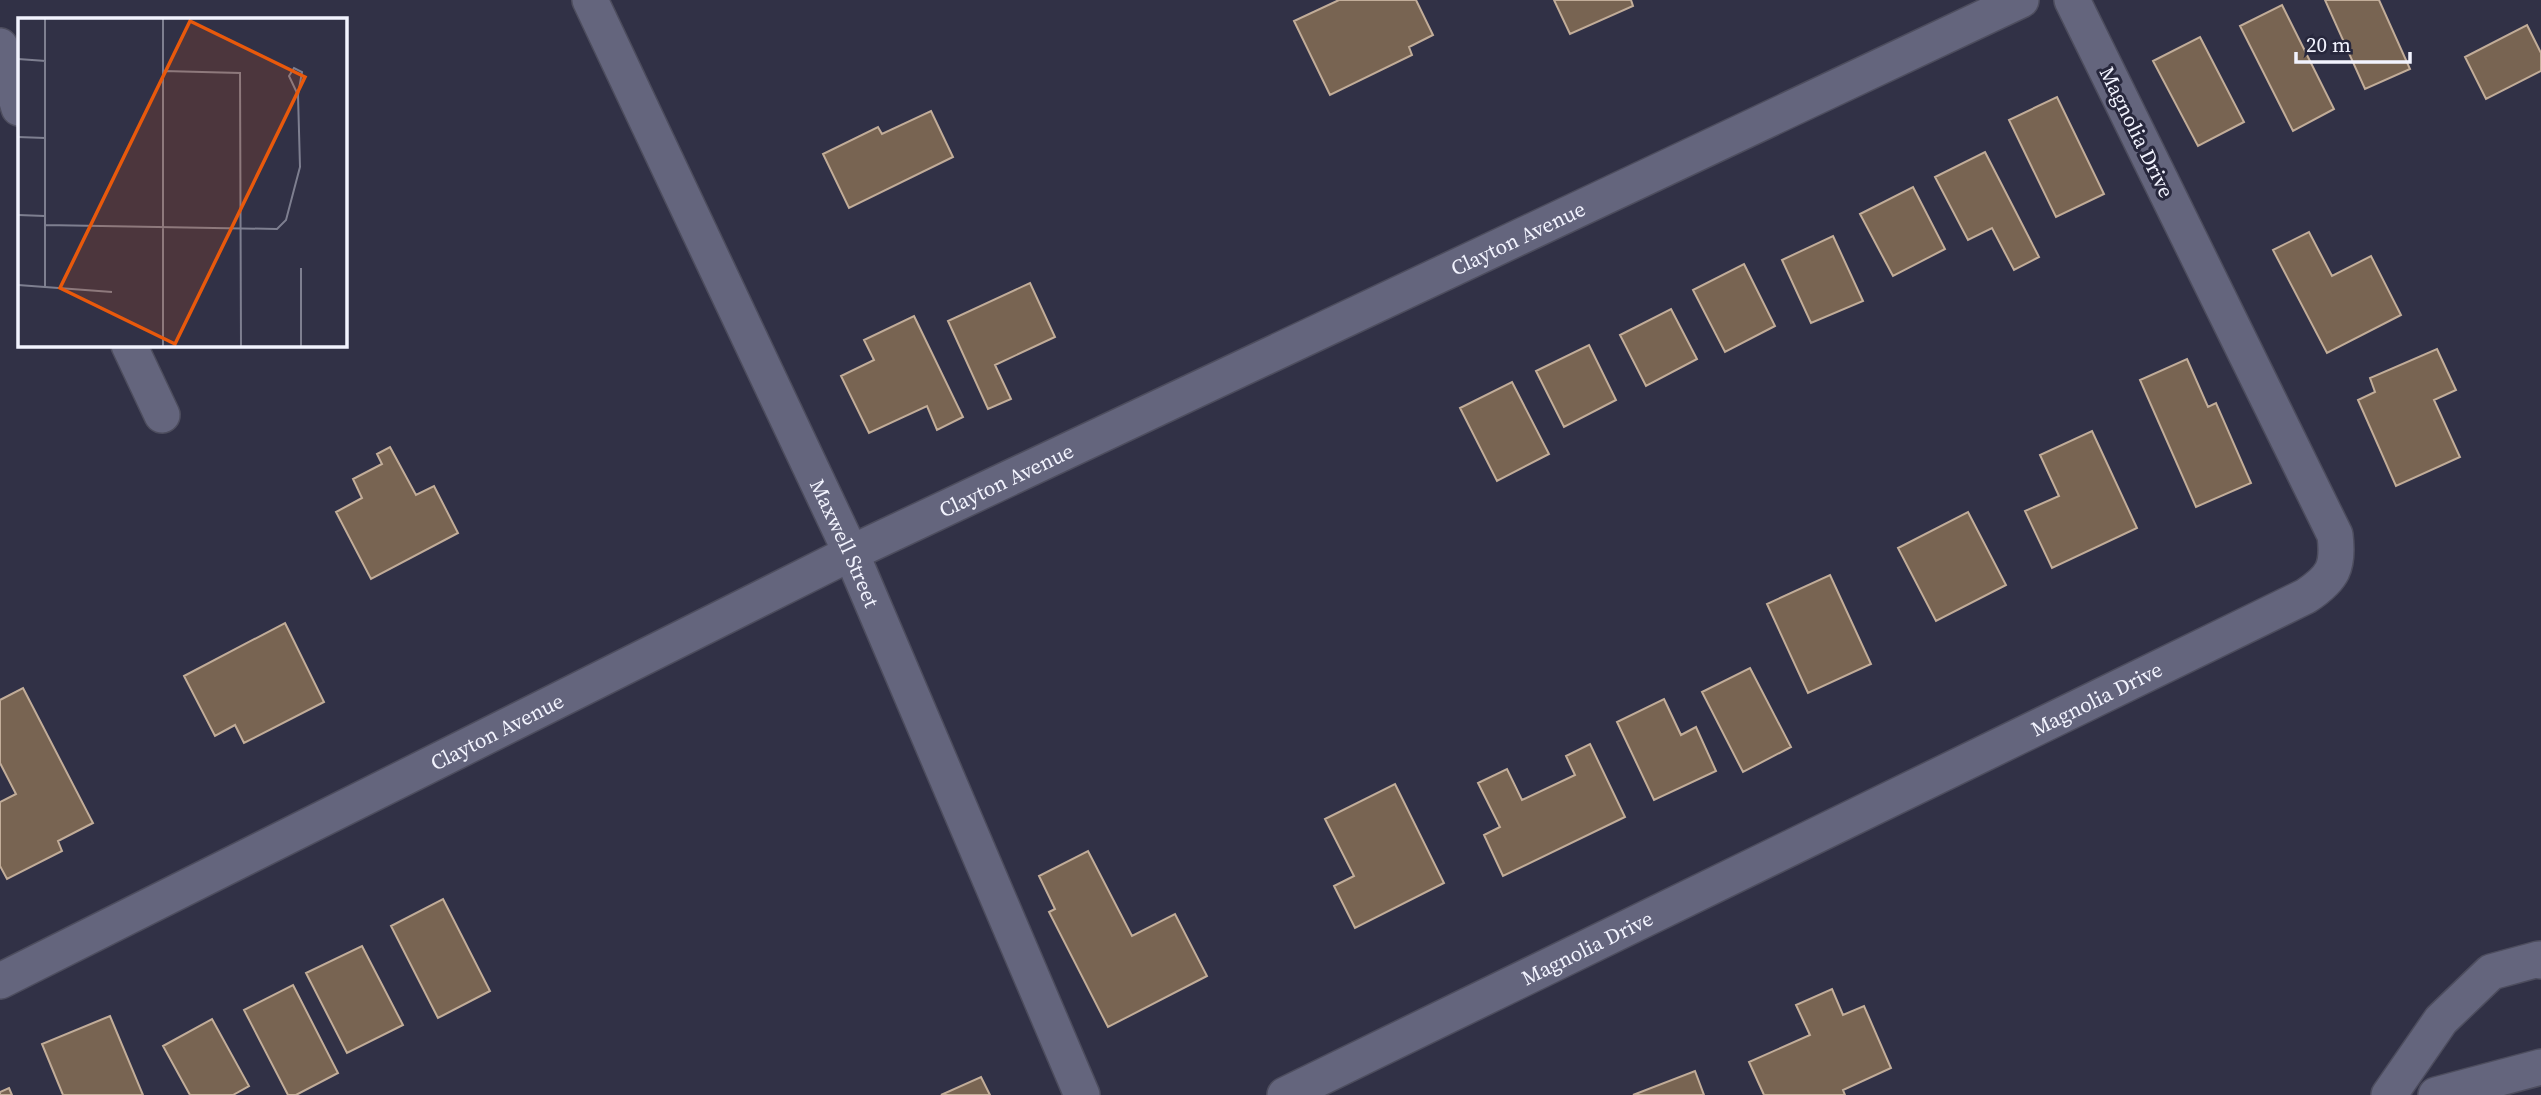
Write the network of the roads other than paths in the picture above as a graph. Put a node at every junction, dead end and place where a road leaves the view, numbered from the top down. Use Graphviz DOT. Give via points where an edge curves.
graph roads {
  1 [pos="590,0"];
  2 [pos="2021,0"];
  3 [pos="2072,0"];
  4 [pos="0,47"];
  5 [pos="18,105"];
  6 [pos="129,346"];
  7 [pos="162,415"];
  8 [pos="851,553"];
  9 [pos="2541,961"];
  10 [pos="0,981"];
  11 [pos="2541,1067"];
  12 [pos="1082,1095"];
  13 [pos="1285,1095"];
  14 [pos="2389,1095"];
  15 [pos="2436,1095"];
  1 -- 8 [label="street, Maxwell Street"];
  2 -- 8 [label="street, Clayton Avenue"];
  3 -- 13 [label="street, Magnolia Drive" via="2335,535 2338,556 2328,581 2306,596"];
  4 -- 5 [label="street"];
  6 -- 7 [label="street"];
  8 -- 10 [label="street, Clayton Avenue"];
  8 -- 12 [label="street, Maxwell Street"];
  9 -- 14 [label="street" via="2491,972 2441,1020"];
  11 -- 15 [label="street"];
}
